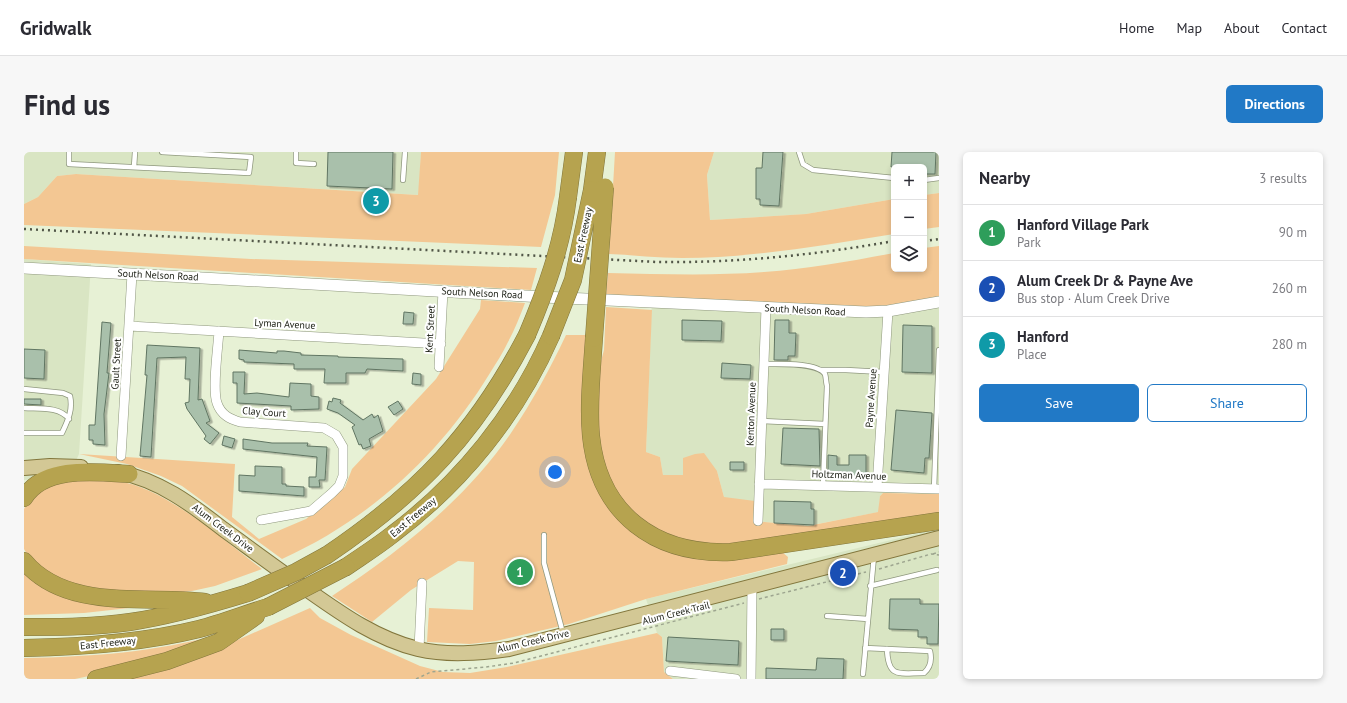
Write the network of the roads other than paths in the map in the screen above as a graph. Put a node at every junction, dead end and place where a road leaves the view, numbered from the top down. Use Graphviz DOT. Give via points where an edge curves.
graph roads {
  1 [pos="69,152"];
  2 [pos="135,152"];
  3 [pos="162,152"];
  4 [pos="296,152"];
  5 [pos="405,152"];
  6 [pos="574,152"];
  7 [pos="598,152"];
  8 [pos="799,152"];
  9 [pos="314,164"];
  10 [pos="134,167"];
  11 [pos="891,178"];
  12 [pos="939,178"];
  13 [pos="404,180"];
  14 [pos="927,180"];
  15 [pos="598,188"];
  16 [pos="24,268"];
  17 [pos="132,274"];
  18 [pos="443,291"];
  19 [pos="939,302"];
  20 [pos="766,308"];
  21 [pos="888,311"];
  22 [pos="129,326"];
  23 [pos="219,331"];
  24 [pos="441,344"];
  25 [pos="939,350"];
  26 [pos="764,364"];
  27 [pos="439,367"];
  28 [pos="821,370"];
  29 [pos="883,372"];
  30 [pos="24,389"];
  31 [pos="24,408"];
  32 [pos="69,419"];
  33 [pos="762,421"];
  34 [pos="825,424"];
  35 [pos="24,433"];
  36 [pos="121,456"];
  37 [pos="24,468"];
  38 [pos="129,474"];
  39 [pos="759,484"];
  40 [pos="823,485"];
  41 [pos="877,486"];
  42 [pos="936,489"];
  43 [pos="24,498"];
  44 [pos="261,520"];
  45 [pos="758,521"];
  46 [pos="939,521"];
  47 [pos="544,535"];
  48 [pos="939,538"];
  49 [pos="874,555"];
  50 [pos="24,561"];
  51 [pos="937,570"];
  52 [pos="422,582"];
  53 [pos="752,586"];
  54 [pos="870,586"];
  55 [pos="215,603"];
  56 [pos="268,607"];
  57 [pos="827,616"];
  58 [pos="868,618"];
  59 [pos="24,627"];
  60 [pos="564,634"];
  61 [pos="24,648"];
  62 [pos="866,648"];
  63 [pos="419,649"];
  64 [pos="887,649"];
  65 [pos="670,670"];
  66 [pos="864,674"];
  67 [pos="96,679"];
  68 [pos="736,679"];
  69 [pos="751,679"];
  1 -- 10 [label="lane" via="69,164"];
  2 -- 10 [label="lane"];
  3 -- 10 [label="lane" via="251,156 249,173"];
  4 -- 9 [label="lane" via="296,163"];
  5 -- 13 [label="lane"];
  6 -- 55 [label="highway, East Freeway, bridge" via="565,222 541,303 527,335 485,407 466,432 428,476 381,517 327,555 248,593"];
  7 -- 15 [label="highway"];
  8 -- 11 [label="lane" via="803,164 813,170"];
  12 -- 14 [label="lane"];
  15 -- 46 [label="highway, bridge" via="590,423 594,456 600,477 623,514 655,538 674,546 710,553"];
  15 -- 56 [label="highway, East Freeway, bridge" via="573,280 551,336 522,391 494,433 444,491 394,534 346,568"];
  16 -- 17 [label="street, South Nelson Road"];
  17 -- 18 [label="street, South Nelson Road"];
  17 -- 22 [label="street, Gault Street"];
  18 -- 20 [label="street, South Nelson Road"];
  18 -- 24 [label="street, Kent Street"];
  19 -- 21 [label="street, South Nelson Road"];
  20 -- 21 [label="street, South Nelson Road"];
  20 -- 26 [label="street, Kenton Avenue"];
  21 -- 29 [label="street, Payne Avenue"];
  22 -- 23 [label="street, Lyman Avenue"];
  22 -- 36 [label="street, Gault Street"];
  23 -- 24 [label="street, Lyman Avenue"];
  23 -- 44 [label="street, Clay Court" via="215,392 217,403 223,413 240,422 316,426 330,430 341,440 343,447 344,461 339,486 311,511"];
  24 -- 27 [label="street, Kent Street"];
  25 -- 42 [label="lane"];
  26 -- 28 [label="lane" via="812,366"];
  26 -- 33 [label="street, Kenton Avenue"];
  28 -- 29 [label="lane"];
  28 -- 34 [label="lane" via="827,386"];
  29 -- 41 [label="street, Payne Avenue"];
  30 -- 32 [label="lane" via="64,393 70,396"];
  31 -- 32 [label="lane" via="55,410 62,412"];
  32 -- 35 [label="lane" via="62,433"];
  33 -- 34 [label="lane"];
  33 -- 39 [label="street, Kenton Avenue"];
  34 -- 40 [label="lane"];
  37 -- 38 [label="main road, Alum Creek Drive" via="70,466"];
  38 -- 43 [label="highway" via="98,472 54,477 32,489"];
  38 -- 63 [label="main road, Alum Creek Drive" via="155,484 189,503 344,616 376,634"];
  39 -- 40 [label="street, Holtzman Avenue"];
  39 -- 45 [label="street, Kenton Avenue"];
  40 -- 41 [label="street, Holtzman Avenue"];
  41 -- 42 [label="street, Holtzman Avenue"];
  47 -- 60 [label="lane" via="544,563"];
  48 -- 49 [label="main road, Alum Creek Drive"];
  49 -- 53 [label="main road, Alum Creek Drive"];
  49 -- 54 [label="lane"];
  50 -- 55 [label="highway" via="39,576 51,583 105,598 142,601 183,599"];
  51 -- 54 [label="lane"];
  52 -- 63 [label="street"];
  53 -- 60 [label="main road, Alum Creek Drive"];
  53 -- 69 [label="street"];
  54 -- 58 [label="lane"];
  55 -- 59 [label="highway, East Freeway" via="128,622"];
  56 -- 61 [label="highway, East Freeway" via="200,629 166,636 130,642"];
  56 -- 67 [label="highway" via="219,642 166,661"];
  57 -- 58 [label="lane"];
  58 -- 62 [label="lane"];
  60 -- 63 [label="main road, Alum Creek Drive" via="509,649 475,653"];
  62 -- 64 [label="lane"];
  62 -- 66 [label="lane"];
  64 -- 64 [label="lane" via="930,651 929,668 924,673 895,673 890,669"];
  65 -- 68 [label="street"];
}
